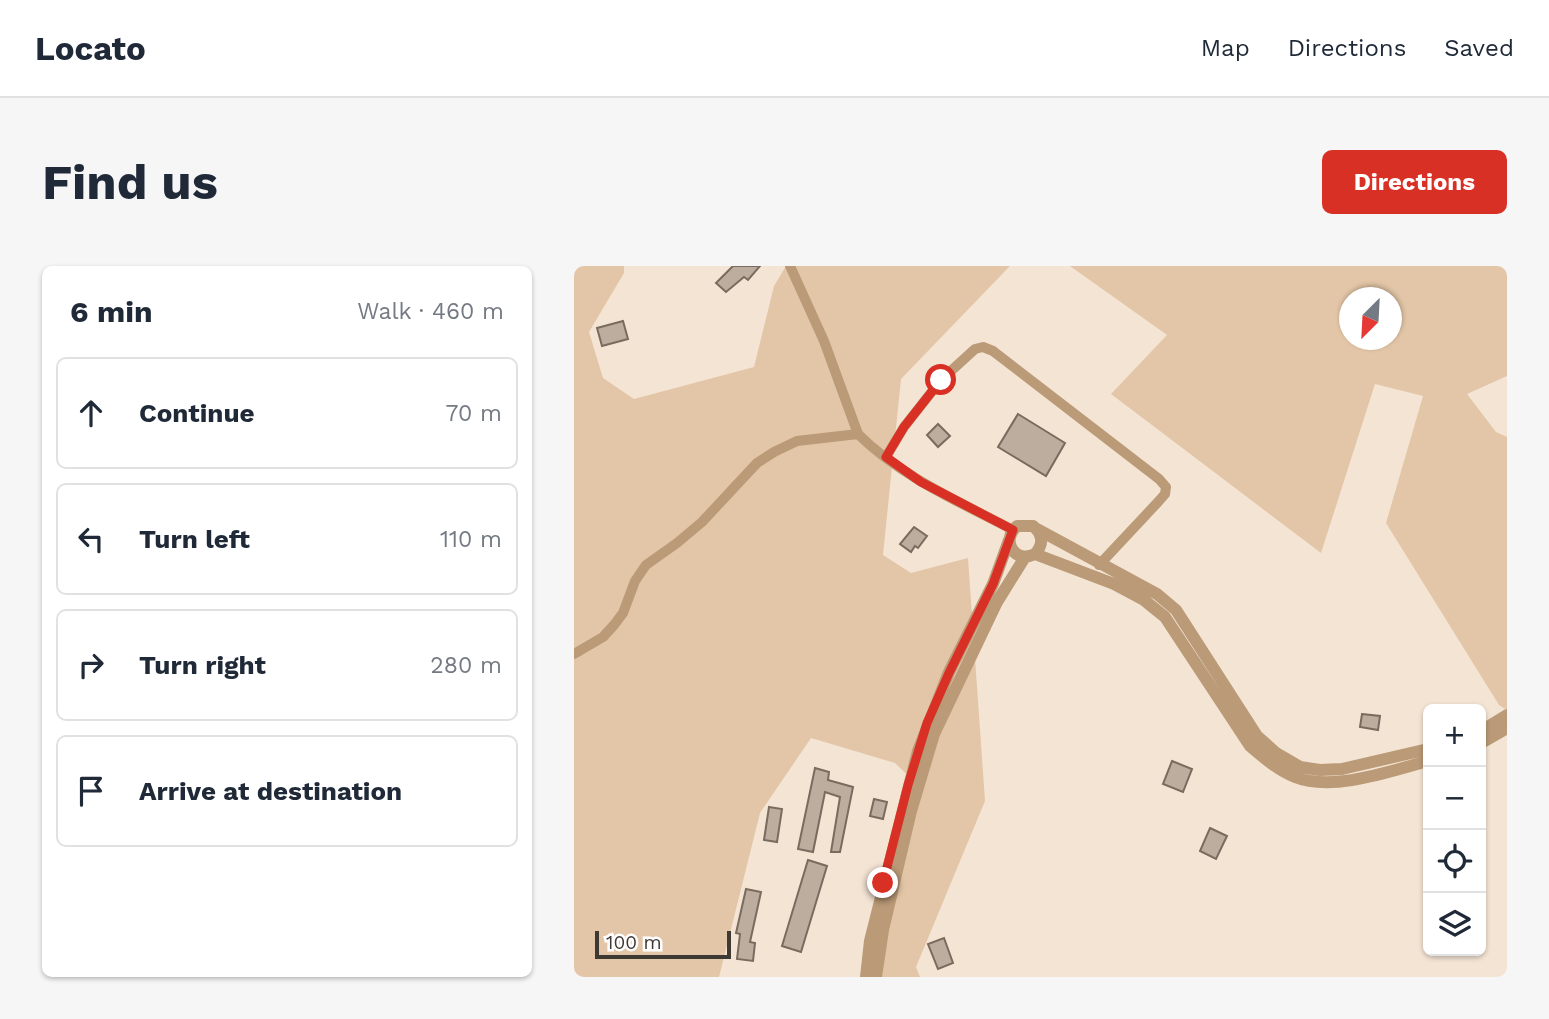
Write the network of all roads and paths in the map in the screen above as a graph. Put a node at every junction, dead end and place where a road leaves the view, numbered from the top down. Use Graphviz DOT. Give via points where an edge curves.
graph roads {
  1 [pos="790,266"];
  2 [pos="859,434"];
  3 [pos="886,457"];
  4 [pos="1037,529"];
  5 [pos="1011,534"];
  6 [pos="1030,556"];
  7 [pos="1099,565"];
  8 [pos="574,654"];
  9 [pos="1507,715"];
  10 [pos="1486,728"];
  11 [pos="1507,728"];
  12 [pos="1486,740"];
  13 [pos="1423,750"];
  14 [pos="1423,762"];
  15 [pos="866,977"];
  16 [pos="876,977"];
  1 -- 2 [label="street"];
  2 -- 3 [label="street"];
  2 -- 8 [label="street" via="797,441 757,463 702,522 646,565 614,625"];
  3 -- 5 [label="street"];
  3 -- 7 [label="street" via="941,380 975,349 993,351 1166,487 1165,494"];
  4 -- 5 [label="street" via="1027,524"];
  4 -- 6 [label="street" via="1041,545"];
  4 -- 7 [label="street"];
  5 -- 6 [label="street" via="1011,550"];
  5 -- 15 [label="street" via="918,751 870,941"];
  6 -- 14 [label="street" via="1114,584 1165,617 1250,746 1296,778 1348,780"];
  6 -- 16 [label="street" via="997,602 934,734 911,811"];
  7 -- 13 [label="street" via="1157,594 1177,610 1257,736 1276,753 1300,766 1342,769"];
  9 -- 10 [label="street"];
  11 -- 12 [label="street"];
}
